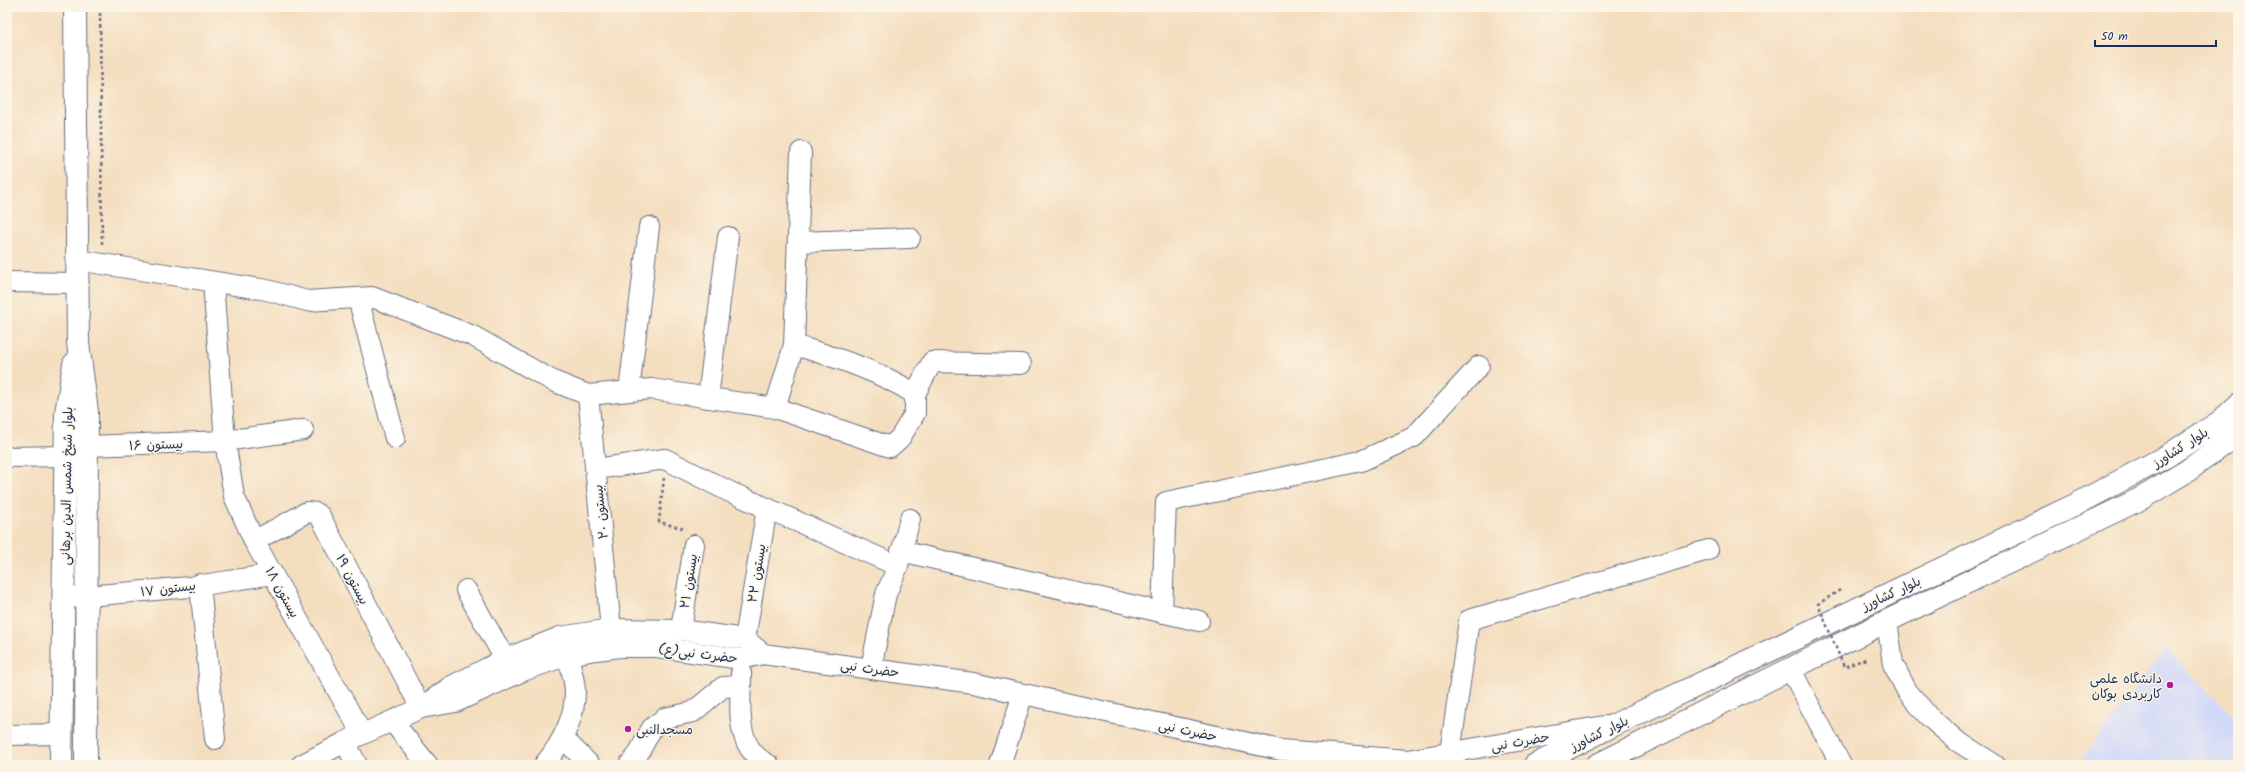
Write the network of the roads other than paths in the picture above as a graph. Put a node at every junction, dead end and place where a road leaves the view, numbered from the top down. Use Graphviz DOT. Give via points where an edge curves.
graph roads {
  1 [pos="75,7"];
  2 [pos="801,152"];
  3 [pos="649,227"];
  4 [pos="728,237"];
  5 [pos="910,238"];
  6 [pos="798,242"];
  7 [pos="77,260"];
  8 [pos="7,282"];
  9 [pos="213,282"];
  10 [pos="77,284"];
  11 [pos="358,298"];
  12 [pos="78,343"];
  13 [pos="794,345"];
  14 [pos="1021,364"];
  15 [pos="1479,366"];
  16 [pos="629,391"];
  17 [pos="915,394"];
  18 [pos="588,395"];
  19 [pos="708,398"];
  20 [pos="2238,405"];
  21 [pos="775,408"];
  22 [pos="303,430"];
  23 [pos="2238,434"];
  24 [pos="395,438"];
  25 [pos="225,441"];
  26 [pos="87,446"];
  27 [pos="65,456"];
  28 [pos="7,457"];
  29 [pos="596,469"];
  30 [pos="767,508"];
  31 [pos="910,519"];
  32 [pos="254,541"];
  33 [pos="694,546"];
  34 [pos="1708,550"];
  35 [pos="900,559"];
  36 [pos="273,574"];
  37 [pos="200,584"];
  38 [pos="466,590"];
  39 [pos="85,597"];
  40 [pos="64,598"];
  41 [pos="1162,613"];
  42 [pos="1887,621"];
  43 [pos="1200,622"];
  44 [pos="611,629"];
  45 [pos="681,630"];
  46 [pos="745,639"];
  47 [pos="763,654"];
  48 [pos="568,655"];
  49 [pos="505,659"];
  50 [pos="741,659"];
  51 [pos="871,668"];
  52 [pos="1791,670"];
  53 [pos="741,686"];
  54 [pos="1023,694"];
  55 [pos="421,708"];
  56 [pos="392,721"];
  57 [pos="1614,725"];
  58 [pos="62,734"];
  59 [pos="362,734"];
  60 [pos="7,735"];
  61 [pos="563,738"];
  62 [pos="215,739"];
  63 [pos="344,742"];
  64 [pos="1450,753"];
  65 [pos="1409,763"];
  66 [pos="61,765"];
  67 [pos="86,765"];
  68 [pos="301,765"];
  69 [pos="357,765"];
  70 [pos="428,765"];
  71 [pos="544,765"];
  72 [pos="590,765"];
  73 [pos="629,765"];
  74 [pos="769,765"];
  75 [pos="1000,765"];
  76 [pos="1535,765"];
  77 [pos="1597,765"];
  78 [pos="1841,765"];
  79 [pos="1995,765"];
  1 -- 7 [label="main road"];
  2 -- 6 [label="street"];
  3 -- 16 [label="street"];
  4 -- 19 [label="street"];
  5 -- 6 [label="street"];
  6 -- 13 [label="street"];
  7 -- 9 [label="street"];
  7 -- 10 [label="main road"];
  8 -- 10 [label="street"];
  9 -- 11 [label="street" via="267,290 307,301"];
  9 -- 25 [label="street, بیستون ۱۸"];
  10 -- 12 [label="main road"];
  11 -- 18 [label="street" via="372,297 473,336 553,381"];
  11 -- 24 [label="street"];
  12 -- 26 [label="main road, بلوار شیخ شمس الدین برهانی" via="88,412"];
  12 -- 27 [label="main road, بلوار شیخ شمس الدین برهانی" via="66,413"];
  13 -- 17 [label="street" via="831,356 900,385"];
  13 -- 21 [label="street"];
  14 -- 17 [label="street" via="932,362"];
  15 -- 41 [label="street" via="1414,437 1361,461 1166,502"];
  16 -- 18 [label="street"];
  16 -- 19 [label="street" via="651,389"];
  17 -- 21 [label="street" via="915,413 900,438 890,446"];
  18 -- 29 [label="street, بیستون ۲۰"];
  19 -- 21 [label="street"];
  20 -- 57 [label="main road, بلوار کشاورز" via="2221,421 2167,456 2075,505"];
  22 -- 25 [label="street, بیستون ۱۶"];
  23 -- 42 [label="main road, بلوار کشاورز" via="2187,471 2142,498"];
  25 -- 26 [label="street, بیستون ۱۶"];
  25 -- 32 [label="street, بیستون ۱۸" via="234,496"];
  26 -- 39 [label="main road, بلوار شیخ شمس الدین برهانی"];
  27 -- 28 [label="street"];
  27 -- 40 [label="main road, بلوار شیخ شمس الدین برهانی"];
  29 -- 30 [label="street" via="666,459"];
  29 -- 44 [label="street, بیستون ۲۰"];
  30 -- 35 [label="street"];
  30 -- 46 [label="street, بیستون ۲۲"];
  31 -- 35 [label="street"];
  32 -- 36 [label="street, بیستون ۱۸"];
  32 -- 55 [label="street, بیستون ۱۹" via="307,512 320,516"];
  33 -- 45 [label="street, بیستون ۲۱"];
  34 -- 64 [label="street" via="1469,620"];
  35 -- 41 [label="street"];
  35 -- 51 [label="street" via="886,594"];
  36 -- 37 [label="street, بیستون ۱۷"];
  36 -- 59 [label="street, بیستون ۱۸"];
  37 -- 39 [label="street, بیستون ۱۷"];
  37 -- 62 [label="street"];
  38 -- 49 [label="street"];
  39 -- 40 [label="street, بیستون ۱۷"];
  39 -- 67 [label="main road, بلوار شیخ شمس الدین برهانی"];
  40 -- 58 [label="main road, بلوار شیخ شمس الدین برهانی"];
  41 -- 43 [label="street"];
  42 -- 52 [label="main road, بلوار کشاورز"];
  42 -- 79 [label="street" via="1893,664 1908,691 1928,716 1957,742"];
  44 -- 45 [label="street, حضرت نبی(ع)"];
  44 -- 49 [label="street, حضرت نبی(ع)" via="560,637"];
  45 -- 46 [label="street, حضرت نبی(ع)"];
  46 -- 47 [label="street, حضرت نبی(ع)"];
  47 -- 50 [label="street, حضرت نبی(ع)"];
  47 -- 51 [label="street, حضرت نبی"];
  48 -- 50 [label="street, حضرت نبی(ع)" via="621,647 657,647"];
  48 -- 55 [label="street, حضرت نبی(ع)" via="523,671 456,702"];
  48 -- 61 [label="street" via="575,692 570,723"];
  49 -- 55 [label="street, حضرت نبی(ع)" via="450,686"];
  50 -- 53 [label="street"];
  51 -- 54 [label="street, حضرت نبی" via="973,683"];
  52 -- 77 [label="main road, بلوار کشاورز"];
  52 -- 78 [label="street"];
  53 -- 73 [label="street" via="723,687 693,712 665,718 652,728 637,756"];
  53 -- 74 [label="street" via="740,722 743,735 748,749"];
  54 -- 65 [label="street, حضرت نبی" via="1281,750"];
  54 -- 75 [label="street"];
  55 -- 56 [label="street, حضرت نبی(ع)"];
  56 -- 59 [label="street, حضرت نبی(ع)"];
  56 -- 70 [label="street"];
  57 -- 64 [label="street, حضرت نبی"];
  57 -- 76 [label="main road, بلوار کشاورز"];
  58 -- 60 [label="street"];
  58 -- 66 [label="main road, بلوار شیخ شمس الدین برهانی"];
  59 -- 63 [label="street, حضرت نبی(ع)"];
  61 -- 71 [label="street"];
  61 -- 72 [label="street"];
  63 -- 68 [label="street, حضرت نبی(ع)"];
  63 -- 69 [label="street"];
  64 -- 65 [label="street, حضرت نبی"];
}
